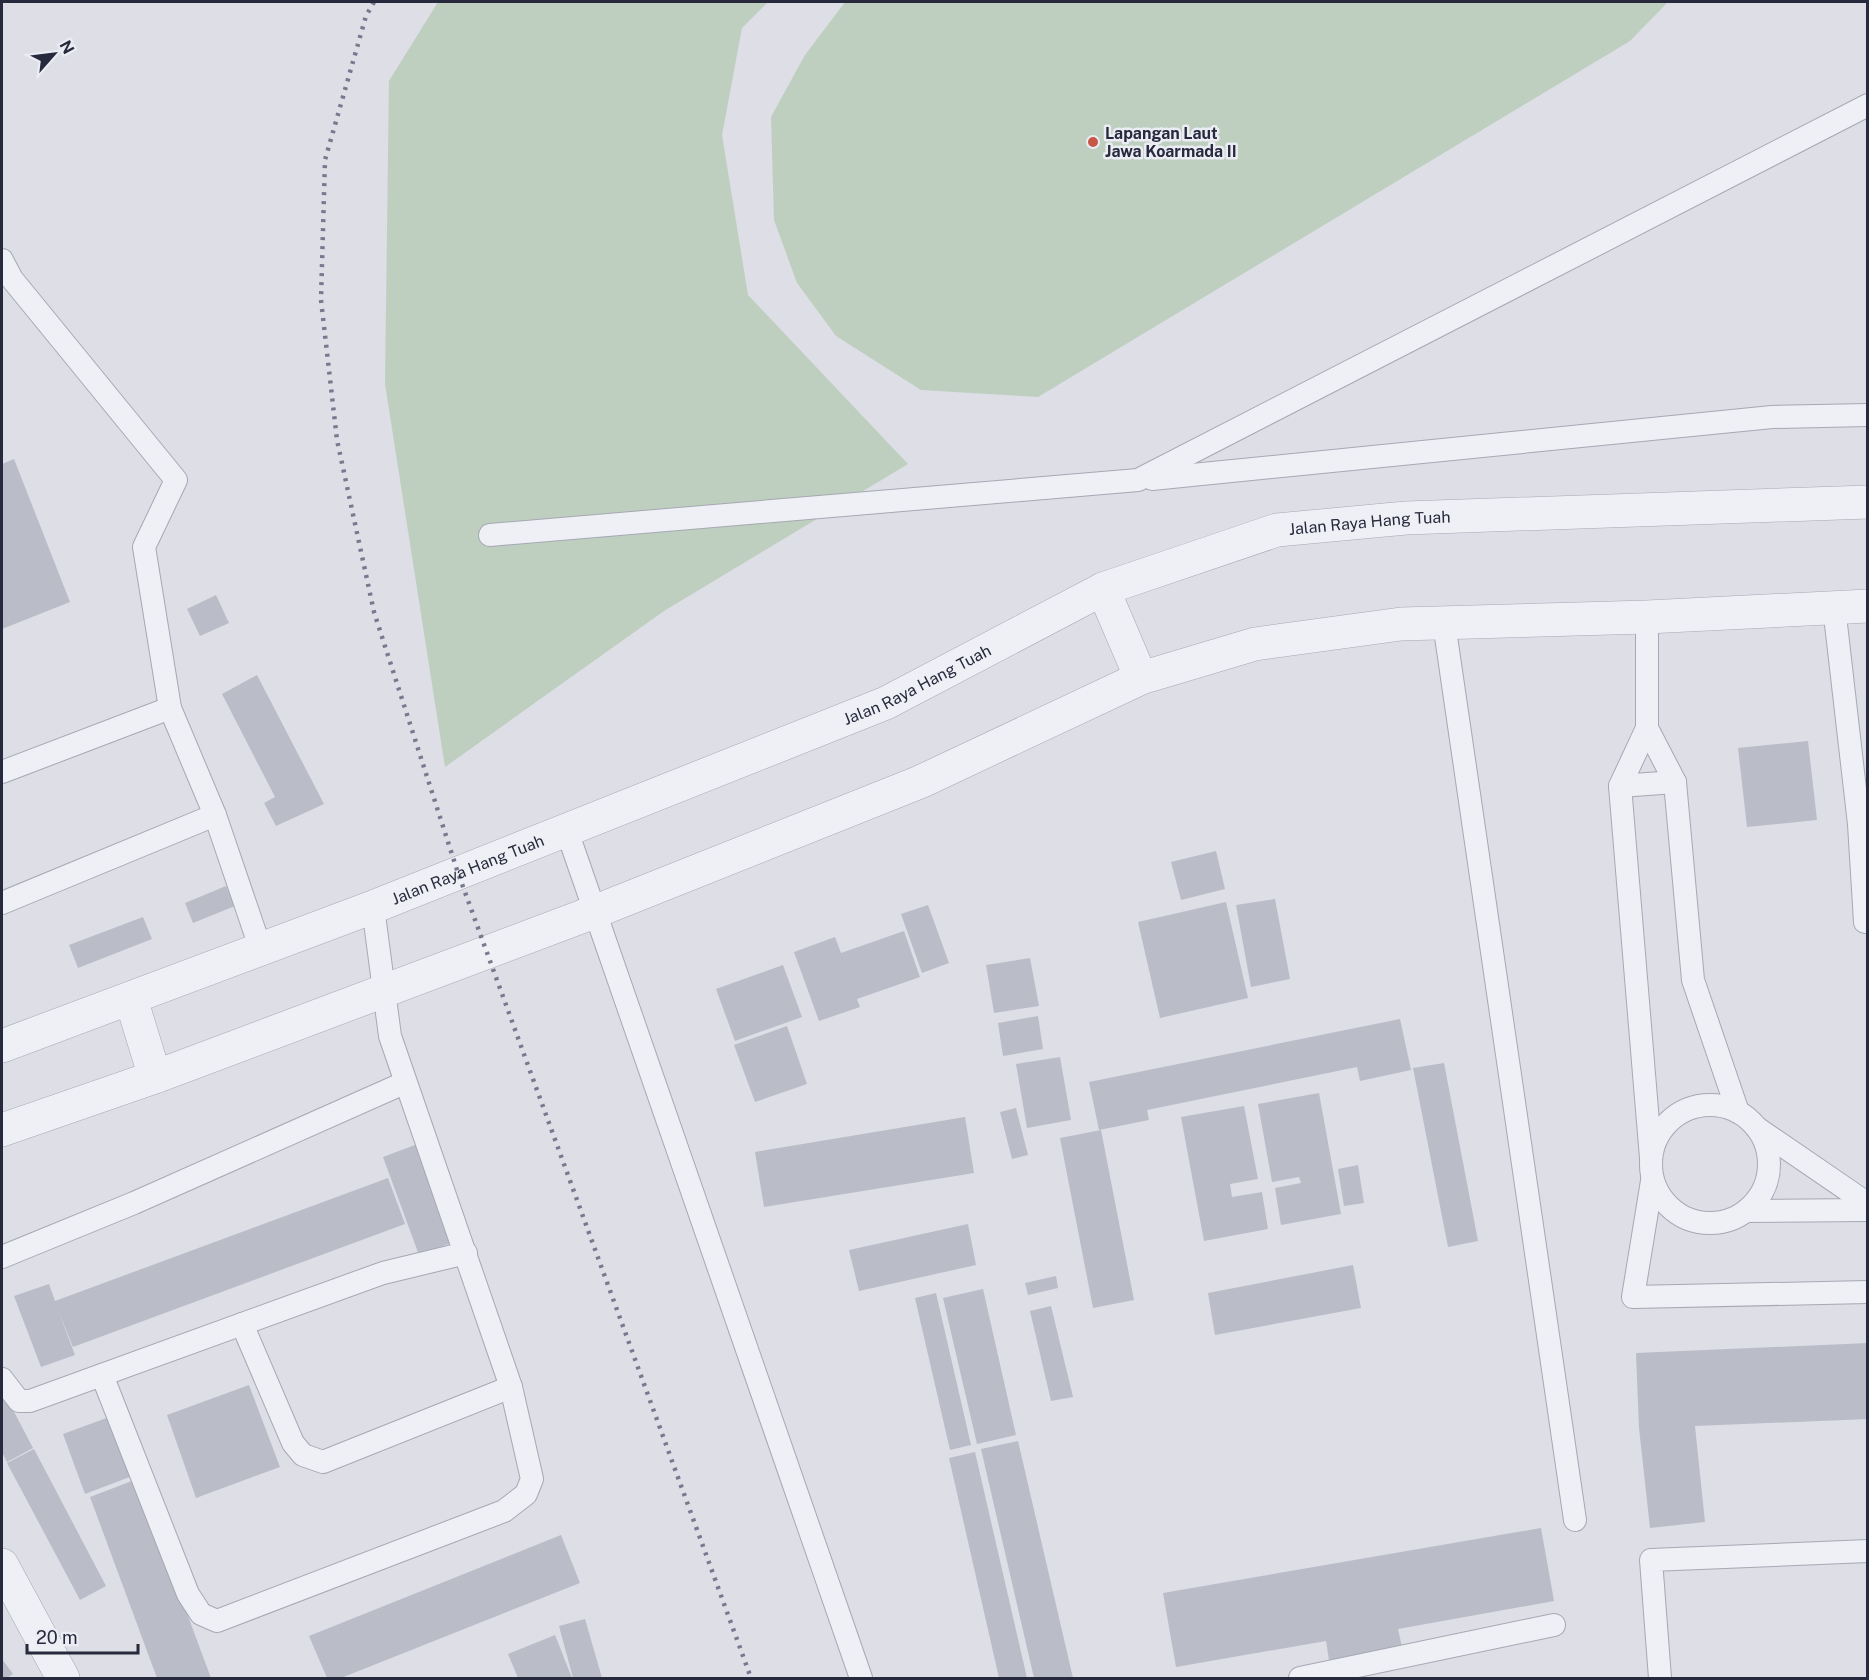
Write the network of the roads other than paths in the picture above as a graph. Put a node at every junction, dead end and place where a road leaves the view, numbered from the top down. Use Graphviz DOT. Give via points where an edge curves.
graph roads {
  1 [pos="1868,105"];
  2 [pos="2,260"];
  3 [pos="1868,415"];
  4 [pos="1138,480"];
  5 [pos="1868,502"];
  6 [pos="490,535"];
  7 [pos="1103,589"];
  8 [pos="1868,606"];
  9 [pos="1834,607"];
  10 [pos="1647,617"];
  11 [pos="1444,623"];
  12 [pos="1141,678"];
  13 [pos="170,708"];
  14 [pos="1647,728"];
  15 [pos="2,772"];
  16 [pos="1676,782"];
  17 [pos="1620,786"];
  18 [pos="215,815"];
  19 [pos="1863,824"];
  20 [pos="567,831"];
  21 [pos="2,903"];
  22 [pos="373,907"];
  23 [pos="594,912"];
  24 [pos="1865,922"];
  25 [pos="261,950"];
  26 [pos="383,993"];
  27 [pos="132,999"];
  28 [pos="2,1046"];
  29 [pos="155,1077"];
  30 [pos="404,1083"];
  31 [pos="1738,1112"];
  32 [pos="1756,1127"];
  33 [pos="2,1130"];
  34 [pos="1651,1158"];
  35 [pos="1652,1181"];
  36 [pos="1868,1204"];
  37 [pos="1868,1210"];
  38 [pos="1747,1211"];
  39 [pos="466,1253"];
  40 [pos="2,1257"];
  41 [pos="1868,1292"];
  42 [pos="242,1324"];
  43 [pos="102,1375"];
  44 [pos="2,1379"];
  45 [pos="511,1387"];
  46 [pos="1575,1520"];
  47 [pos="1868,1551"];
  48 [pos="2,1565"];
  49 [pos="1554,1625"];
  50 [pos="63,1678"];
  51 [pos="861,1678"];
  52 [pos="1300,1678"];
  53 [pos="1660,1678"];
  1 -- 4 [label="lane"];
  2 -- 13 [label="lane" via="12,279 176,480 144,547"];
  3 -- 4 [label="lane" via="1772,417"];
  4 -- 6 [label="lane"];
  5 -- 7 [label="street, Jalan Raya Hang Tuah" via="1406,518 1276,530"];
  7 -- 12 [label="street"];
  7 -- 20 [label="street, Jalan Raya Hang Tuah" via="886,703"];
  8 -- 9 [label="street"];
  9 -- 10 [label="street"];
  9 -- 19 [label="lane"];
  10 -- 11 [label="street"];
  10 -- 14 [label="lane"];
  11 -- 12 [label="street" via="1401,624 1255,644"];
  11 -- 46 [label="lane"];
  12 -- 23 [label="street" via="920,782"];
  13 -- 15 [label="lane"];
  13 -- 18 [label="lane"];
  14 -- 16 [label="lane"];
  14 -- 17 [label="lane"];
  16 -- 17 [label="lane"];
  16 -- 31 [label="lane" via="1693,980"];
  17 -- 34 [label="lane"];
  18 -- 21 [label="lane"];
  18 -- 25 [label="lane"];
  19 -- 24 [label="lane"];
  20 -- 22 [label="street, Jalan Raya Hang Tuah"];
  20 -- 23 [label="lane"];
  22 -- 25 [label="street, Jalan Raya Hang Tuah"];
  22 -- 26 [label="lane"];
  23 -- 26 [label="street"];
  23 -- 51 [label="lane"];
  25 -- 27 [label="street, Jalan Raya Hang Tuah"];
  26 -- 29 [label="street"];
  26 -- 30 [label="lane"];
  27 -- 28 [label="street, Jalan Raya Hang Tuah"];
  27 -- 29 [label="street"];
  29 -- 33 [label="street"];
  30 -- 39 [label="lane"];
  30 -- 40 [label="lane"];
  31 -- 32 [label="lane"];
  31 -- 34 [label="lane" via="1716,1105 1682,1112 1657,1136"];
  32 -- 36 [label="lane"];
  32 -- 38 [label="lane" via="1767,1148 1769,1171 1762,1193"];
  34 -- 35 [label="lane"];
  35 -- 38 [label="lane" via="1663,1202 1682,1217 1704,1224 1727,1222"];
  35 -- 41 [label="lane" via="1633,1297"];
  37 -- 38 [label="lane"];
  39 -- 42 [label="lane" via="384,1273"];
  39 -- 45 [label="lane"];
  42 -- 43 [label="lane"];
  42 -- 45 [label="lane" via="293,1443 303,1455 322,1461"];
  43 -- 44 [label="lane" via="30,1401 19,1401"];
  43 -- 45 [label="lane" via="188,1594 201,1614 217,1622 504,1511 526,1494 532,1479"];
  47 -- 53 [label="lane" via="1651,1560"];
  48 -- 50 [label="street"];
  49 -- 52 [label="lane"];
}
